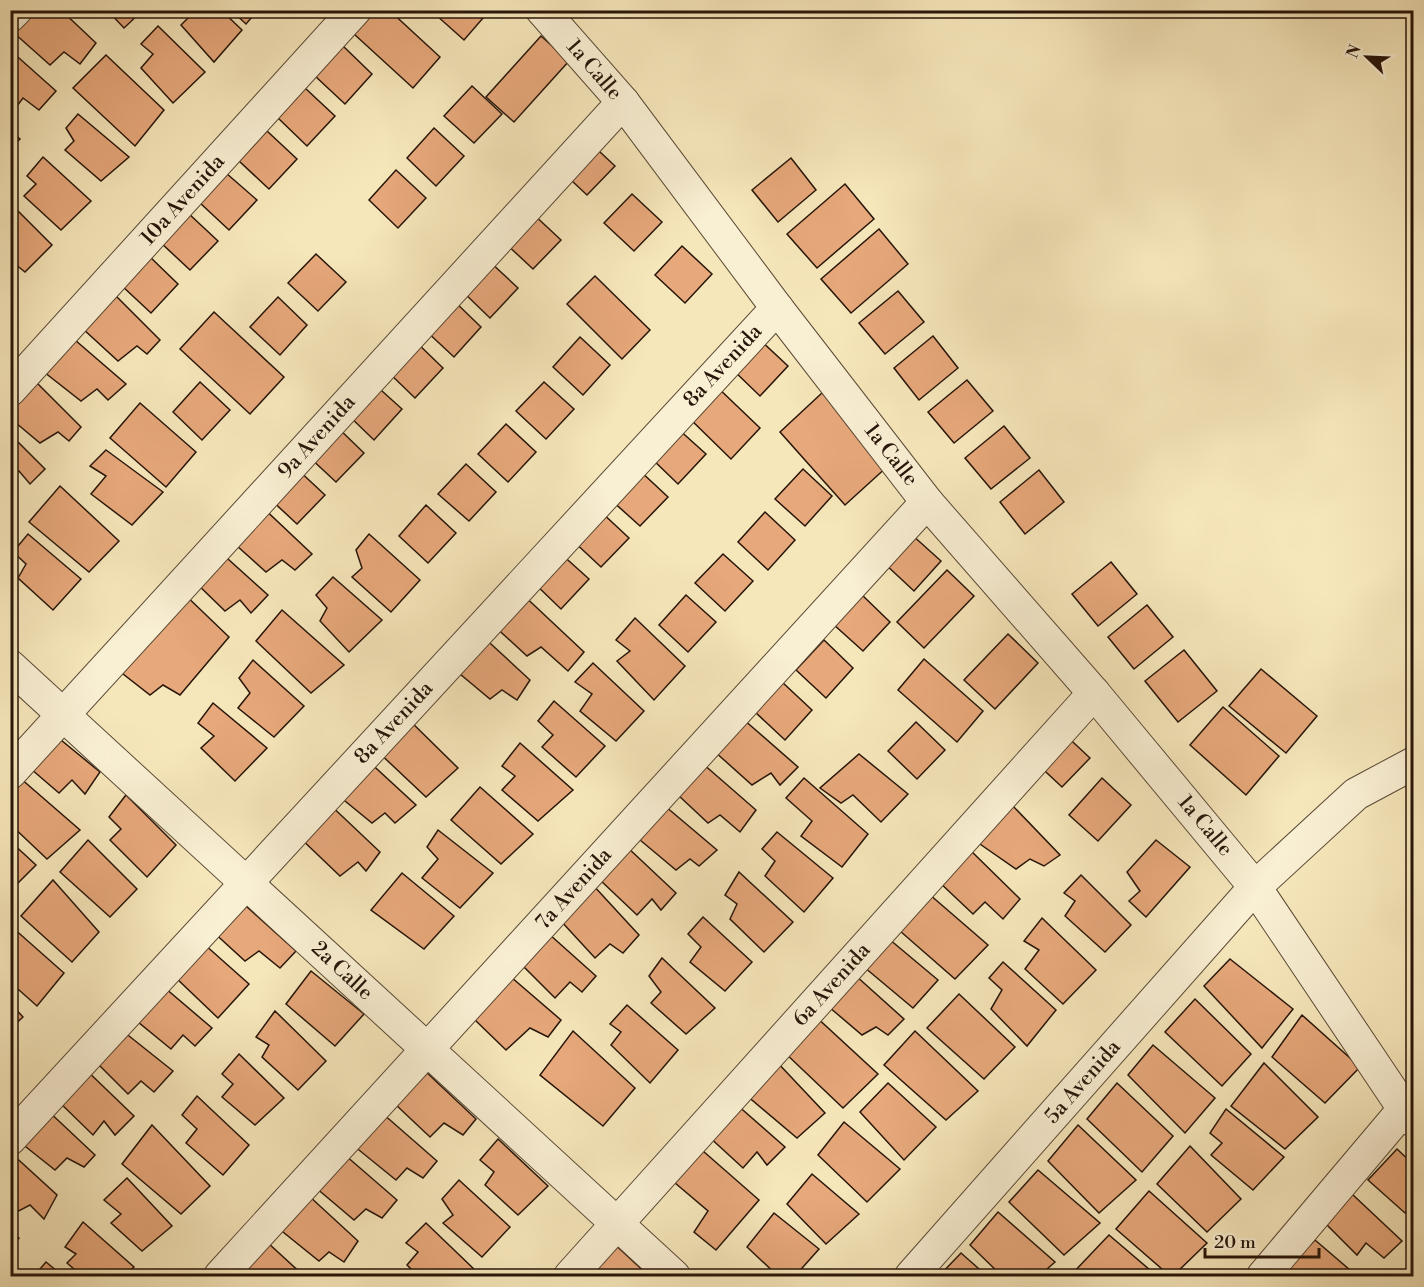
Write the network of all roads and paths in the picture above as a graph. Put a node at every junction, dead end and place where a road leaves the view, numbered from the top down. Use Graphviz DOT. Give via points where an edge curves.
graph roads {
  1 [pos="16,10"];
  2 [pos="356,10"];
  3 [pos="542,10"];
  4 [pos="10,16"];
  5 [pos="623,102"];
  6 [pos="777,308"];
  7 [pos="10,390"];
  8 [pos="927,502"];
  9 [pos="10,666"];
  10 [pos="1095,693"];
  11 [pos="64,715"];
  12 [pos="1413,763"];
  13 [pos="10,772"];
  14 [pos="246,883"];
  15 [pos="1255,886"];
  16 [pos="427,1050"];
  17 [pos="1409,1115"];
  18 [pos="10,1139"];
  19 [pos="617,1224"];
  20 [pos="220,1276"];
  21 [pos="570,1276"];
  22 [pos="674,1276"];
  23 [pos="911,1276"];
  24 [pos="1263,1276"];
  1 -- 4 [label="street"];
  2 -- 7 [label="street, 10a Avenida"];
  3 -- 5 [label="street, 1a Calle"];
  5 -- 6 [label="street, 1a Calle"];
  5 -- 11 [label="street, 9a Avenida"];
  6 -- 8 [label="street, 1a Calle"];
  6 -- 14 [label="street, 8a Avenida"];
  8 -- 10 [label="street, 1a Calle"];
  8 -- 16 [label="street, 7a Avenida"];
  9 -- 11 [label="street, 2a Calle"];
  10 -- 15 [label="street, 1a Calle"];
  10 -- 19 [label="street, 6a Avenida"];
  11 -- 13 [label="street, 9a Avenida"];
  11 -- 14 [label="street, 2a Calle"];
  12 -- 15 [label="street" via="1356,794"];
  14 -- 16 [label="street, 2a Calle"];
  14 -- 18 [label="street, 8a Avenida"];
  15 -- 17 [label="street, 1a Calle"];
  15 -- 23 [label="street, 5a Avenida"];
  16 -- 19 [label="street, 2a Calle"];
  16 -- 20 [label="street, 7a Avenida"];
  17 -- 24 [label="street"];
  19 -- 21 [label="street, 6a Avenida"];
  19 -- 22 [label="street, 2a Calle"];
}
